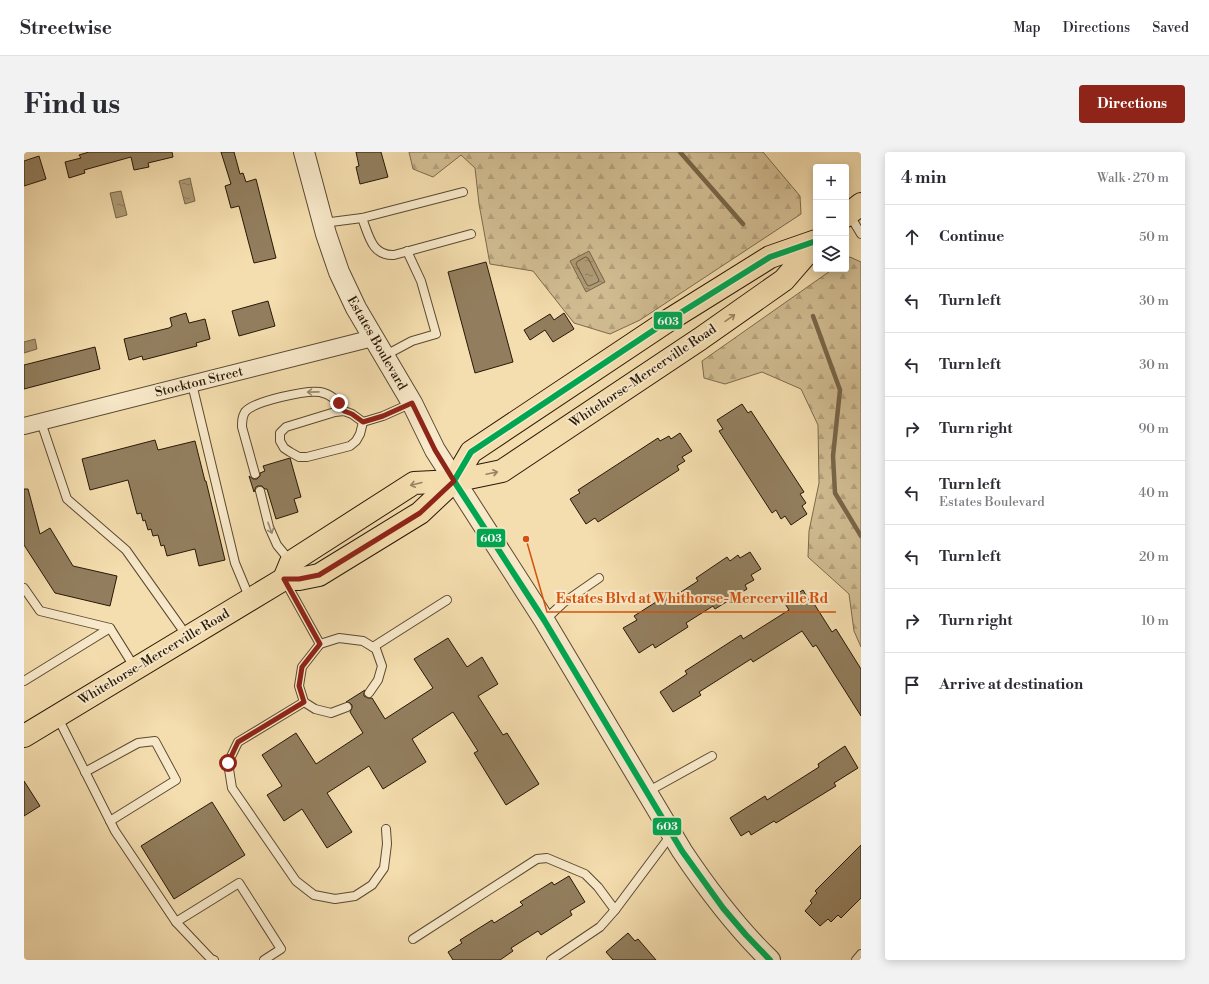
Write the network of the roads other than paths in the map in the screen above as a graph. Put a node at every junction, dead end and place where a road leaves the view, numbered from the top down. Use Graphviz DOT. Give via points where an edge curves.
graph roads {
  1 [pos="304,152"];
  2 [pos="463,192"];
  3 [pos="852,211"];
  4 [pos="362,218"];
  5 [pos="322,223"];
  6 [pos="471,234"];
  7 [pos="861,234"];
  8 [pos="813,243"];
  9 [pos="813,246"];
  10 [pos="407,251"];
  11 [pos="373,338"];
  12 [pos="384,356"];
  13 [pos="192,384"];
  14 [pos="412,403"];
  15 [pos="344,411"];
  16 [pos="42,422"];
  17 [pos="363,422"];
  18 [pos="24,426"];
  19 [pos="255,474"];
  20 [pos="454,481"];
  21 [pos="260,491"];
  22 [pos="287,570"];
  23 [pos="599,578"];
  24 [pos="24,588"];
  25 [pos="250,600"];
  26 [pos="447,600"];
  27 [pos="544,620"];
  28 [pos="110,628"];
  29 [pos="188,638"];
  30 [pos="320,644"];
  31 [pos="372,647"];
  32 [pos="136,668"];
  33 [pos="24,681"];
  34 [pos="369,693"];
  35 [pos="304,702"];
  36 [pos="347,707"];
  37 [pos="56,716"];
  38 [pos="24,736"];
  39 [pos="712,756"];
  40 [pos="85,772"];
  41 [pos="646,792"];
  42 [pos="110,822"];
  43 [pos="386,829"];
  44 [pos="672,834"];
  45 [pos="615,910"];
  46 [pos="176,922"];
  47 [pos="413,939"];
  48 [pos="861,954"];
  49 [pos="554,959"];
  50 [pos="214,960"];
  51 [pos="264,960"];
  52 [pos="770,960"];
  53 [pos="856,960"];
  1 -- 5 [label="street, Estates Boulevard"];
  2 -- 4 [label="lane"];
  3 -- 7 [label="lane"];
  4 -- 5 [label="lane"];
  4 -- 10 [label="lane" via="371,242 378,251 385,256"];
  5 -- 11 [label="street, Estates Boulevard" via="339,272"];
  6 -- 10 [label="lane"];
  8 -- 20 [label="main road, Whitehorse-Mercerville Road" via="770,257 669,320 471,452"];
  20 -- 9 [label="main road, Whitehorse-Mercerville Road, one-way" via="502,471 784,280"];
  10 -- 12 [label="lane" via="421,281 436,334 412,341"];
  11 -- 12 [label="street, Estates Boulevard"];
  11 -- 13 [label="street, Stockton Street"];
  12 -- 14 [label="street, Estates Boulevard"];
  13 -- 16 [label="street, Stockton Street"];
  13 -- 25 [label="lane" via="235,563"];
  14 -- 17 [label="lane"];
  14 -- 20 [label="street, Estates Boulevard" via="435,450"];
  15 -- 17 [label="lane"];
  15 -- 17 [label="lane" via="286,426 280,433 280,441 290,452 299,457 307,457 350,446 360,434"];
  15 -- 19 [label="lane, one-way" via="332,397 321,392 302,393 259,404 246,411 242,427"];
  16 -- 18 [label="street, Stockton Street"];
  16 -- 29 [label="lane" via="67,499 126,550"];
  20 -- 22 [label="main road, Whitehorse-Mercerville Road, one-way" via="414,483"];
  20 -- 22 [label="main road, Whitehorse-Mercerville Road" via="420,513 319,575 299,579"];
  20 -- 27 [label="street, Estates Boulevard"];
  21 -- 22 [label="lane, one-way" via="269,527"];
  22 -- 25 [label="main road, Whitehorse-Mercerville Road"];
  22 -- 30 [label="lane"];
  23 -- 27 [label="lane"];
  24 -- 28 [label="lane" via="40,612"];
  25 -- 29 [label="main road, Whitehorse-Mercerville Road"];
  26 -- 31 [label="lane"];
  27 -- 41 [label="street, Estates Boulevard"];
  28 -- 32 [label="lane"];
  28 -- 33 [label="lane"];
  29 -- 32 [label="main road, Whitehorse-Mercerville Road"];
  30 -- 31 [label="lane" via="339,638 363,641"];
  30 -- 35 [label="lane" via="302,667 299,686"];
  31 -- 34 [label="lane" via="376,649 382,666 378,680"];
  32 -- 37 [label="main road, Whitehorse-Mercerville Road"];
  35 -- 36 [label="lane" via="315,709 331,713"];
  35 -- 43 [label="lane" via="238,742 228,763 232,788 296,882 314,895 335,899 356,896 372,885 384,868"];
  37 -- 38 [label="main road, Whitehorse-Mercerville Road"];
  37 -- 40 [label="lane"];
  39 -- 41 [label="lane"];
  40 -- 42 [label="lane"];
  40 -- 42 [label="lane" via="138,743 155,741 176,780"];
  41 -- 44 [label="street, Estates Boulevard"];
  42 -- 46 [label="lane"];
  44 -- 45 [label="lane"];
  44 -- 52 [label="street, Estates Boulevard" via="710,891"];
  45 -- 47 [label="lane" via="585,874 547,858 537,859"];
  45 -- 49 [label="lane" via="600,927"];
  46 -- 50 [label="lane"];
  46 -- 51 [label="lane" via="239,883 281,949"];
  48 -- 53 [label="lane"];
}
